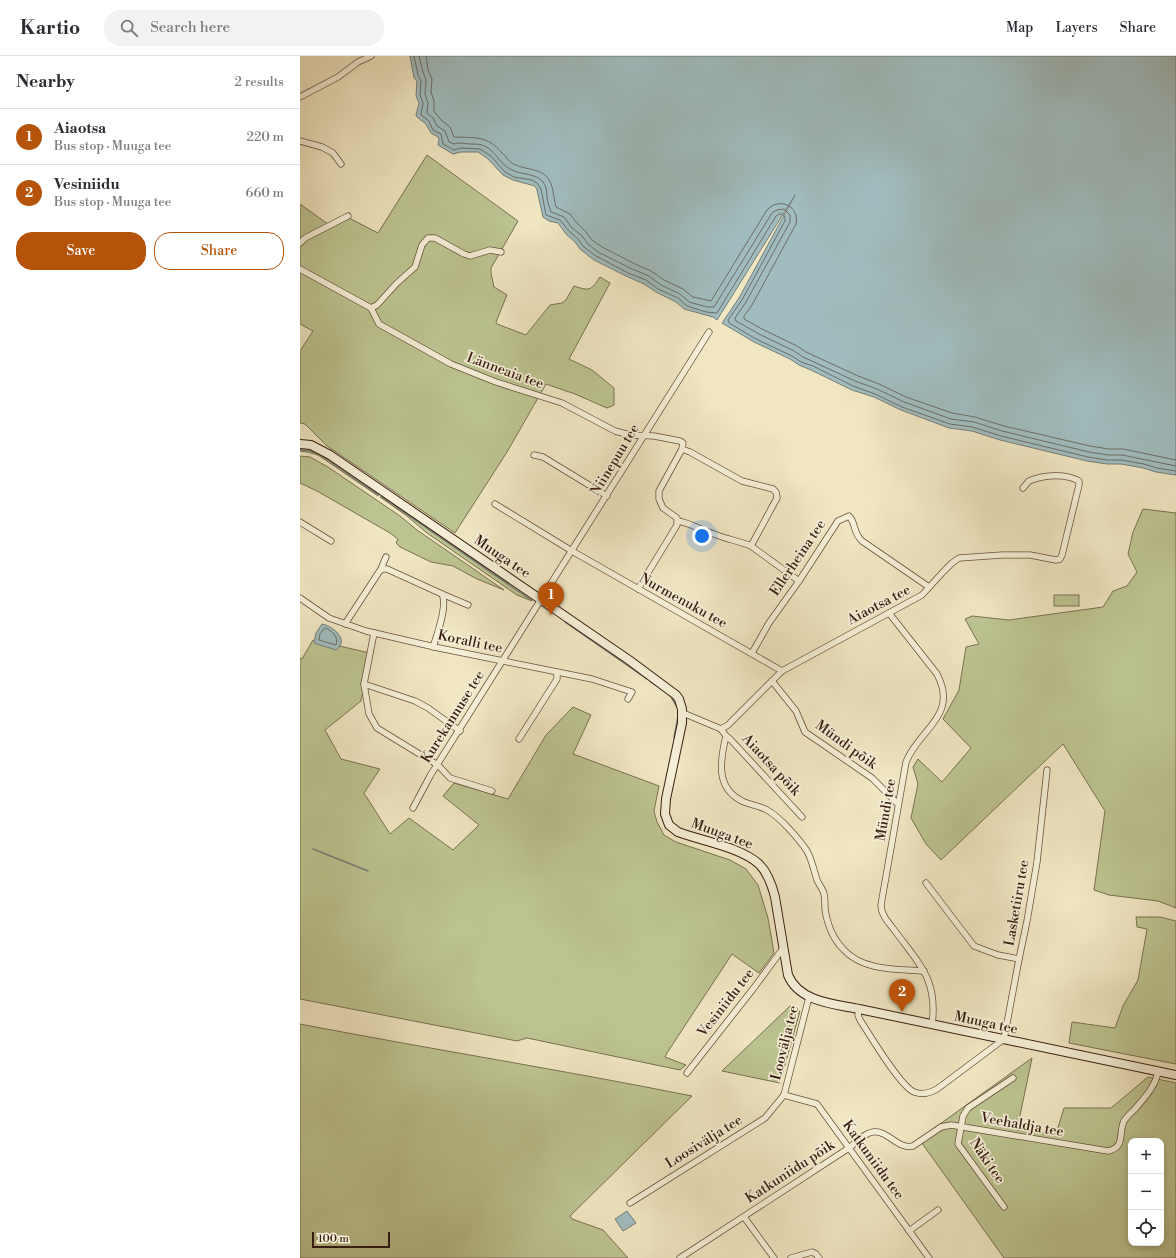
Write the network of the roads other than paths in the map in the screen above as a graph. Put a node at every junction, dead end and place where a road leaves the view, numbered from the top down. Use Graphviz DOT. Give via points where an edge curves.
graph roads {
  1 [pos="371,56"];
  2 [pos="300,96"];
  3 [pos="300,141"];
  4 [pos="341,164"];
  5 [pos="348,216"];
  6 [pos="300,244"];
  7 [pos="501,252"];
  8 [pos="300,269"];
  9 [pos="371,308"];
  10 [pos="709,332"];
  11 [pos="643,436"];
  12 [pos="300,444"];
  13 [pos="682,449"];
  14 [pos="534,455"];
  15 [pos="1023,488"];
  16 [pos="607,496"];
  17 [pos="495,504"];
  18 [pos="678,521"];
  19 [pos="300,522"];
  20 [pos="331,541"];
  21 [pos="751,546"];
  22 [pos="572,551"];
  23 [pos="386,558"];
  24 [pos="380,570"];
  25 [pos="799,580"];
  26 [pos="929,587"];
  27 [pos="638,589"];
  28 [pos="442,594"];
  29 [pos="300,598"];
  30 [pos="541,599"];
  31 [pos="468,605"];
  32 [pos="890,613"];
  33 [pos="345,624"];
  34 [pos="374,633"];
  35 [pos="434,647"];
  36 [pos="752,653"];
  37 [pos="502,661"];
  38 [pos="782,671"];
  39 [pos="558,672"];
  40 [pos="772,681"];
  41 [pos="364,684"];
  42 [pos="628,700"];
  43 [pos="682,713"];
  44 [pos="721,729"];
  45 [pos="460,731"];
  46 [pos="726,736"];
  47 [pos="519,739"];
  48 [pos="438,765"];
  49 [pos="1047,770"];
  50 [pos="492,792"];
  51 [pos="898,804"];
  52 [pos="413,808"];
  53 [pos="802,817"];
  54 [pos="926,883"];
  55 [pos="784,947"];
  56 [pos="1019,959"];
  57 [pos="924,971"];
  58 [pos="809,997"];
  59 [pos="859,1009"];
  60 [pos="932,1025"];
  61 [pos="1004,1040"];
  62 [pos="1158,1072"];
  63 [pos="687,1073"];
  64 [pos="1176,1075"];
  65 [pos="1013,1078"];
  66 [pos="784,1095"];
  67 [pos="960,1127"];
  68 [pos="849,1148"];
  69 [pos="630,1203"];
  70 [pos="1004,1207"];
  71 [pos="938,1210"];
  72 [pos="744,1217"];
  73 [pos="909,1231"];
  74 [pos="680,1258"];
  75 [pos="774,1258"];
  76 [pos="791,1258"];
  77 [pos="819,1258"];
  78 [pos="928,1258"];
  1 -- 2 [label="street" via="338,77"];
  3 -- 4 [label="street" via="334,153"];
  5 -- 6 [label="street" via="305,238"];
  7 -- 9 [label="street" via="490,250 470,256 435,238 428,238 422,245 414,267"];
  8 -- 9 [label="street"];
  9 -- 11 [label="street, Länneaia tee" via="379,324 451,364 496,382 562,403 615,431"];
  10 -- 11 [label="street, Niinepuu tee"];
  11 -- 13 [label="street, Länneaia tee" via="680,441 683,443"];
  11 -- 16 [label="street, Niinepuu tee"];
  12 -- 30 [label="street, Muuga tee" via="311,445 330,455"];
  13 -- 18 [label="street" via="659,491 660,504"];
  13 -- 21 [label="street" via="742,481 776,492 777,498"];
  14 -- 16 [label="street" via="543,457"];
  15 -- 26 [label="street, Aiaotsa tee" via="1028,482 1056,475 1078,480 1060,559 1030,555 959,558"];
  16 -- 22 [label="street, Niinepuu tee"];
  17 -- 22 [label="street, Nurmenuku tee"];
  18 -- 21 [label="street"];
  18 -- 27 [label="street"];
  19 -- 20 [label="street"];
  21 -- 25 [label="street"];
  22 -- 27 [label="street, Nurmenuku tee"];
  22 -- 30 [label="street, Niinepuu tee"];
  23 -- 24 [label="street"];
  24 -- 28 [label="street" via="387,569"];
  24 -- 33 [label="street"];
  25 -- 26 [label="street, Ellerheina tee" via="838,521 849,516 857,536 862,541"];
  25 -- 36 [label="street, Ellerheina tee"];
  26 -- 32 [label="street, Aiaotsa tee" via="922,596"];
  27 -- 36 [label="street, Nurmenuku tee"];
  28 -- 31 [label="street"];
  28 -- 35 [label="street" via="444,601"];
  29 -- 33 [label="street, Koralli tee" via="329,618"];
  30 -- 37 [label="street, Kurekannuse tee"];
  30 -- 43 [label="street, Muuga tee" via="672,691 679,699"];
  32 -- 38 [label="street, Aiaotsa tee"];
  32 -- 51 [label="street, Mündi tee" via="942,682 944,704 906,762"];
  33 -- 34 [label="street, Koralli tee"];
  34 -- 35 [label="street, Koralli tee"];
  34 -- 41 [label="street"];
  35 -- 37 [label="street, Koralli tee"];
  36 -- 38 [label="street, Nurmenuku tee"];
  37 -- 39 [label="street, Koralli tee"];
  37 -- 45 [label="street, Kurekannuse tee"];
  38 -- 40 [label="street, Aiaotsa tee"];
  39 -- 42 [label="street, Koralli tee" via="626,689 632,692"];
  39 -- 47 [label="street" via="557,679"];
  40 -- 44 [label="street, Aiaotsa tee"];
  40 -- 51 [label="street, Mündi põik" via="796,711 805,732 872,778"];
  41 -- 45 [label="street" via="415,701"];
  41 -- 48 [label="street" via="369,714 377,728"];
  43 -- 44 [label="street"];
  43 -- 55 [label="street, Muuga tee" via="666,799 667,821 678,832 747,855 759,864 768,876 774,892"];
  44 -- 46 [label="street, Aiaotsa põik"];
  45 -- 48 [label="street, Kurekannuse tee"];
  46 -- 53 [label="street, Aiaotsa põik"];
  46 -- 57 [label="street" via="721,765 725,785 743,802 766,810 783,822 807,852 824,893 832,933 843,950 859,961 877,966"];
  48 -- 50 [label="street" via="455,781"];
  48 -- 52 [label="street, Kurekannuse tee"];
  49 -- 56 [label="street, Lasketiiru tee" via="1037,862"];
  51 -- 57 [label="street, Mündi tee" via="881,909"];
  54 -- 56 [label="street" via="974,946"];
  55 -- 58 [label="street, Muuga tee" via="791,982 802,994"];
  55 -- 63 [label="street, Vesiniidu tee"];
  56 -- 61 [label="street, Lasketiiru tee"];
  57 -- 60 [label="street, Mündi tee" via="933,993"];
  58 -- 59 [label="street, Muuga tee"];
  58 -- 66 [label="street, Loovälja tee"];
  59 -- 60 [label="street, Muuga tee"];
  59 -- 61 [label="street" via="860,1020 893,1069 905,1085 918,1093 932,1092"];
  60 -- 61 [label="street, Muuga tee"];
  61 -- 62 [label="street, Muuga tee"];
  62 -- 64 [label="street, Muuga tee"];
  62 -- 67 [label="street, Veehaldja tee" via="1156,1082 1124,1122 1120,1143 1113,1150"];
  65 -- 67 [label="street" via="968,1108 962,1116"];
  66 -- 68 [label="street, Katkuniidu tee" via="816,1104"];
  66 -- 69 [label="street, Loosivälja tee" via="765,1118"];
  67 -- 68 [label="street, Veehaldja tee" via="941,1127 909,1147 881,1133 872,1132"];
  67 -- 70 [label="street, Näki tee" via="958,1144"];
  68 -- 72 [label="street, Katkuniidu põik"];
  68 -- 73 [label="street, Katkuniidu tee"];
  71 -- 73 [label="street"];
  72 -- 74 [label="street, Katkuniidu põik"];
  72 -- 75 [label="street"];
  73 -- 78 [label="street, Katkuniidu tee"];
  76 -- 77 [label="street" via="812,1252"];
}
